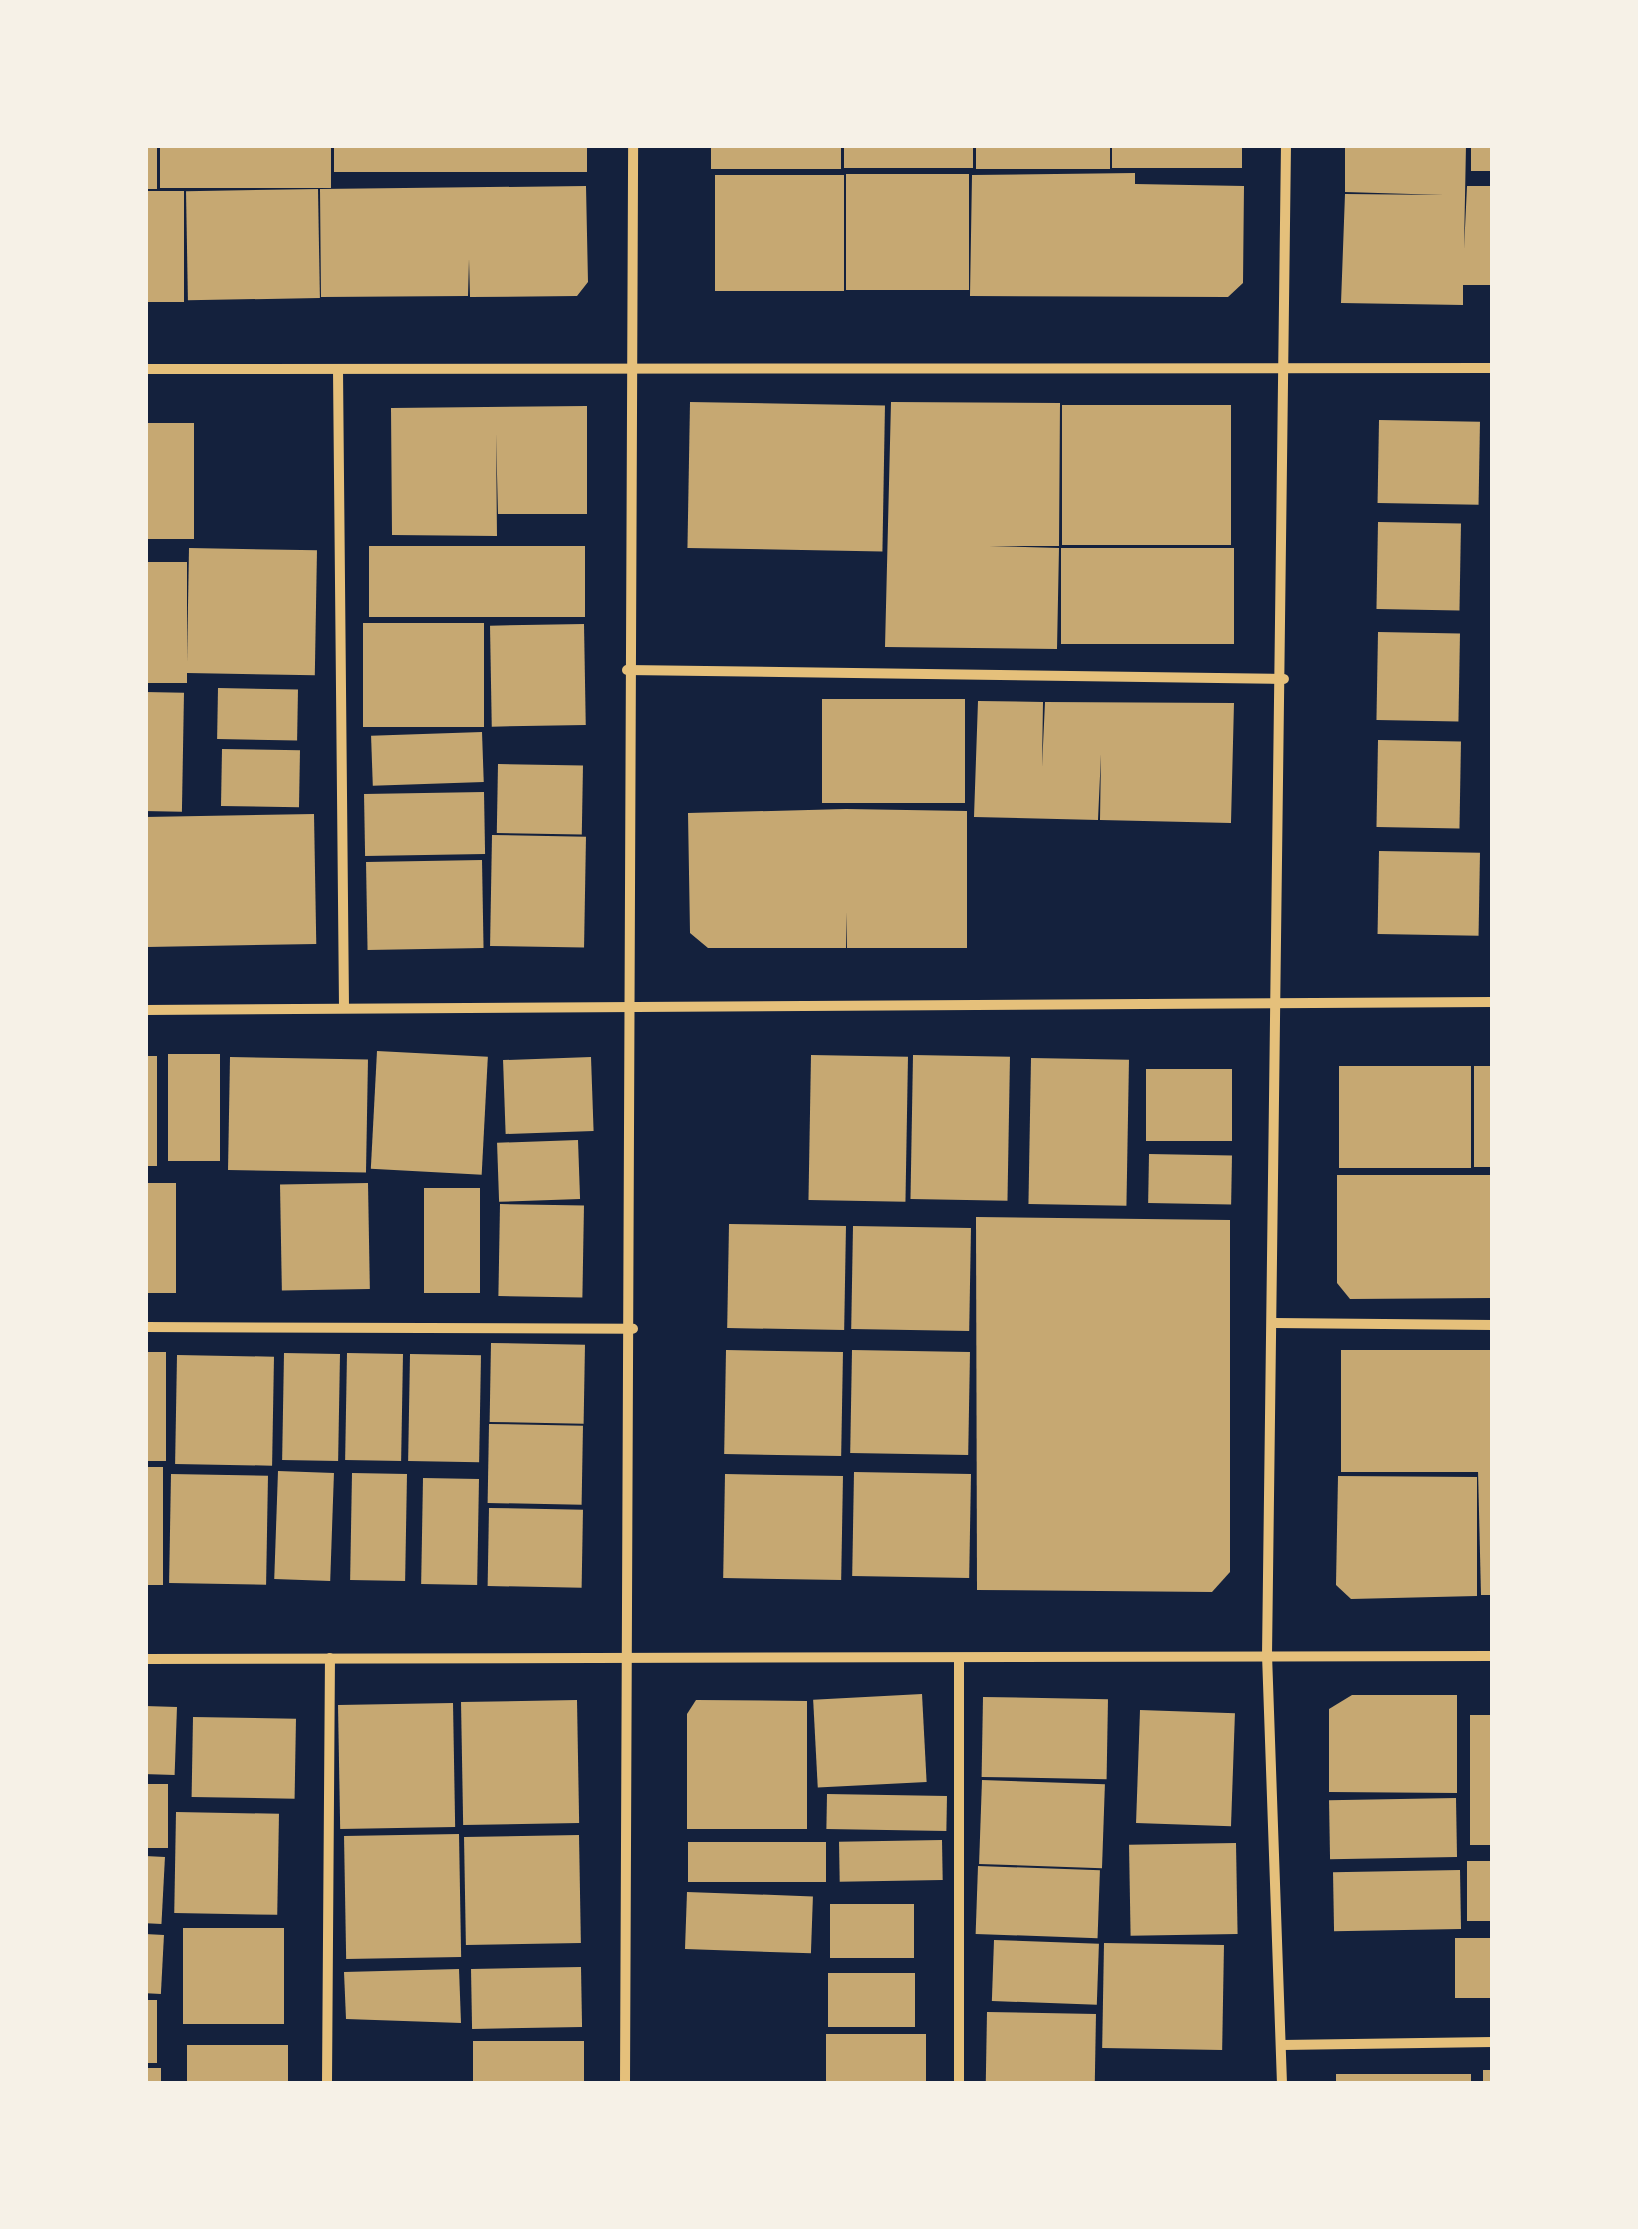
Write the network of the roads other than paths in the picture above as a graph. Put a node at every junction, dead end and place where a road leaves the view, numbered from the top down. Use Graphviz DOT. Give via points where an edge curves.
graph roads {
  1 [pos="632,145"];
  2 [pos="1286,145"];
  3 [pos="1493,368"];
  4 [pos="145,369"];
  5 [pos="1286,369"];
  6 [pos="338,370"];
  7 [pos="630,370"];
  8 [pos="627,670"];
  9 [pos="1284,679"];
  10 [pos="1280,999"];
  11 [pos="1493,1002"];
  12 [pos="632,1005"];
  13 [pos="344,1008"];
  14 [pos="145,1010"];
  15 [pos="1274,1323"];
  16 [pos="1493,1324"];
  17 [pos="145,1326"];
  18 [pos="633,1328"];
  19 [pos="1267,1656"];
  20 [pos="1493,1656"];
  21 [pos="330,1658"];
  22 [pos="145,1659"];
  23 [pos="631,1659"];
  24 [pos="960,1661"];
  25 [pos="1493,2042"];
  26 [pos="1282,2045"];
  27 [pos="328,2084"];
  28 [pos="625,2084"];
  29 [pos="960,2084"];
  30 [pos="1282,2084"];
  1 -- 7 [label="street"];
  2 -- 5 [label="street"];
  3 -- 5 [label="street"];
  4 -- 6 [label="street"];
  5 -- 7 [label="street"];
  5 -- 9 [label="street"];
  6 -- 7 [label="street"];
  6 -- 13 [label="street"];
  7 -- 8 [label="street"];
  8 -- 9 [label="street"];
  8 -- 12 [label="street"];
  9 -- 10 [label="street"];
  10 -- 11 [label="street"];
  10 -- 12 [label="street"];
  10 -- 15 [label="street"];
  12 -- 13 [label="street"];
  12 -- 18 [label="street"];
  13 -- 14 [label="street"];
  15 -- 16 [label="street"];
  15 -- 19 [label="street"];
  17 -- 18 [label="street"];
  18 -- 23 [label="street"];
  19 -- 20 [label="street"];
  19 -- 24 [label="street"];
  19 -- 26 [label="street"];
  21 -- 22 [label="street"];
  21 -- 23 [label="street"];
  21 -- 27 [label="street"];
  23 -- 24 [label="street"];
  23 -- 28 [label="street"];
  24 -- 29 [label="street"];
  25 -- 26 [label="street"];
  26 -- 30 [label="street"];
}
